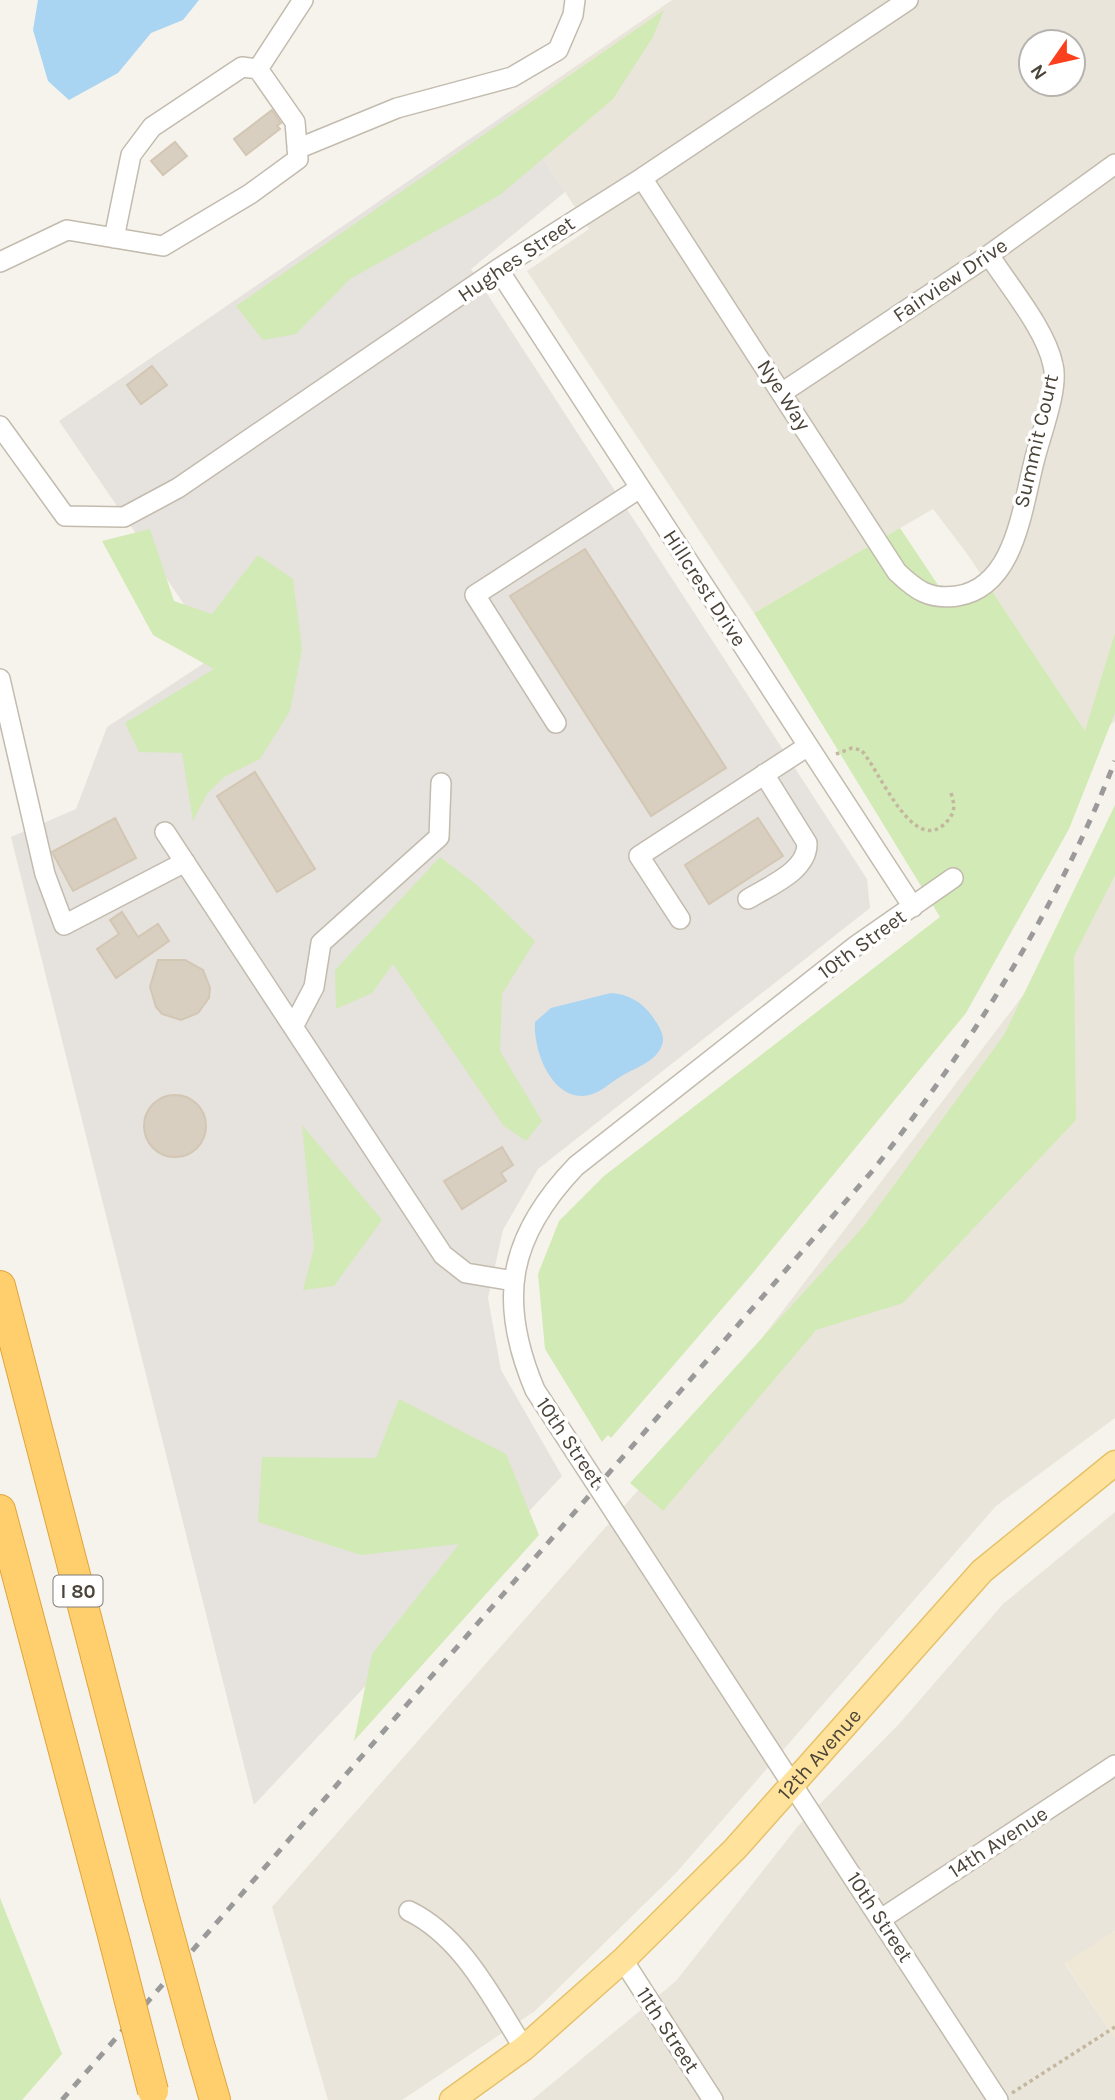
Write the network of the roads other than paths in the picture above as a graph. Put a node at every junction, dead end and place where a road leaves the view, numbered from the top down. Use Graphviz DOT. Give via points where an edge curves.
graph roads {
  1 [pos="303,0"];
  2 [pos="575,0"];
  3 [pos="908,0"];
  4 [pos="257,69"];
  5 [pos="297,149"];
  6 [pos="1115,164"];
  7 [pos="642,178"];
  8 [pos="114,238"];
  9 [pos="989,255"];
  10 [pos="0,262"];
  11 [pos="498,269"];
  12 [pos="783,392"];
  13 [pos="0,426"];
  14 [pos="640,488"];
  15 [pos="938,599"];
  16 [pos="0,679"];
  17 [pos="556,723"];
  18 [pos="808,746"];
  19 [pos="764,774"];
  20 [pos="441,783"];
  21 [pos="165,832"];
  22 [pos="185,862"];
  23 [pos="953,877"];
  24 [pos="748,899"];
  25 [pos="913,907"];
  26 [pos="680,919"];
  27 [pos="293,1027"];
  28 [pos="514,1281"];
  29 [pos="0,1286"];
  30 [pos="1115,1463"];
  31 [pos="0,1510"];
  32 [pos="1115,1765"];
  33 [pos="794,1784"];
  34 [pos="409,1911"];
  35 [pos="881,1919"];
  36 [pos="623,1960"];
  37 [pos="524,2048"];
  38 [pos="154,2095"];
  39 [pos="215,2100"];
  40 [pos="452,2100"];
  41 [pos="713,2100"];
  42 [pos="1000,2100"];
  1 -- 4 [label="street"];
  2 -- 5 [label="street" via="558,50 512,77 397,108"];
  3 -- 7 [label="street, Hughes Street"];
  4 -- 5 [label="street" via="295,122"];
  4 -- 8 [label="street" via="242,67 152,127 131,155"];
  5 -- 8 [label="street" via="298,159 250,194 163,246"];
  6 -- 9 [label="street, Fairview Drive"];
  7 -- 11 [label="street, Hughes Street"];
  7 -- 12 [label="street, Nye Way"];
  8 -- 10 [label="street" via="68,230"];
  9 -- 12 [label="street, Fairview Drive"];
  9 -- 15 [label="street, Summit Court" via="1046,345 1054,367 1050,398 1015,533 999,573 971,594"];
  11 -- 13 [label="street, Hughes Street" via="178,488 124,517 65,516"];
  11 -- 14 [label="street, Hillcrest Drive"];
  12 -- 15 [label="street, Nye Way" via="897,572 915,590"];
  14 -- 17 [label="street" via="475,595"];
  14 -- 18 [label="street, Hillcrest Drive"];
  16 -- 22 [label="street" via="45,874 64,925"];
  18 -- 19 [label="street"];
  18 -- 25 [label="street, Hillcrest Drive"];
  19 -- 24 [label="street" via="807,843 808,856"];
  19 -- 26 [label="street" via="639,856"];
  20 -- 27 [label="street" via="439,837 321,943 314,987"];
  21 -- 22 [label="street"];
  22 -- 27 [label="street"];
  23 -- 25 [label="street, 10th Street"];
  25 -- 28 [label="street, 10th Street" via="857,945 576,1166 533,1219 523,1239"];
  27 -- 28 [label="street" via="443,1255 466,1273"];
  28 -- 33 [label="street, 10th Street" via="514,1326 536,1390"];
  29 -- 39 [label="highway, I 80, bridge"];
  30 -- 33 [label="main road, 12th Avenue" via="982,1571"];
  31 -- 38 [label="highway, I 80, bridge"];
  32 -- 35 [label="street, 14th Avenue"];
  33 -- 35 [label="street, 10th Street"];
  33 -- 36 [label="main road, 12th Avenue"];
  34 -- 37 [label="street" via="433,1926 469,1964"];
  35 -- 42 [label="street, 10th Street"];
  36 -- 37 [label="main road, 12th Avenue"];
  36 -- 41 [label="street, 11th Street"];
  37 -- 40 [label="main road, 12th Avenue"];
}
